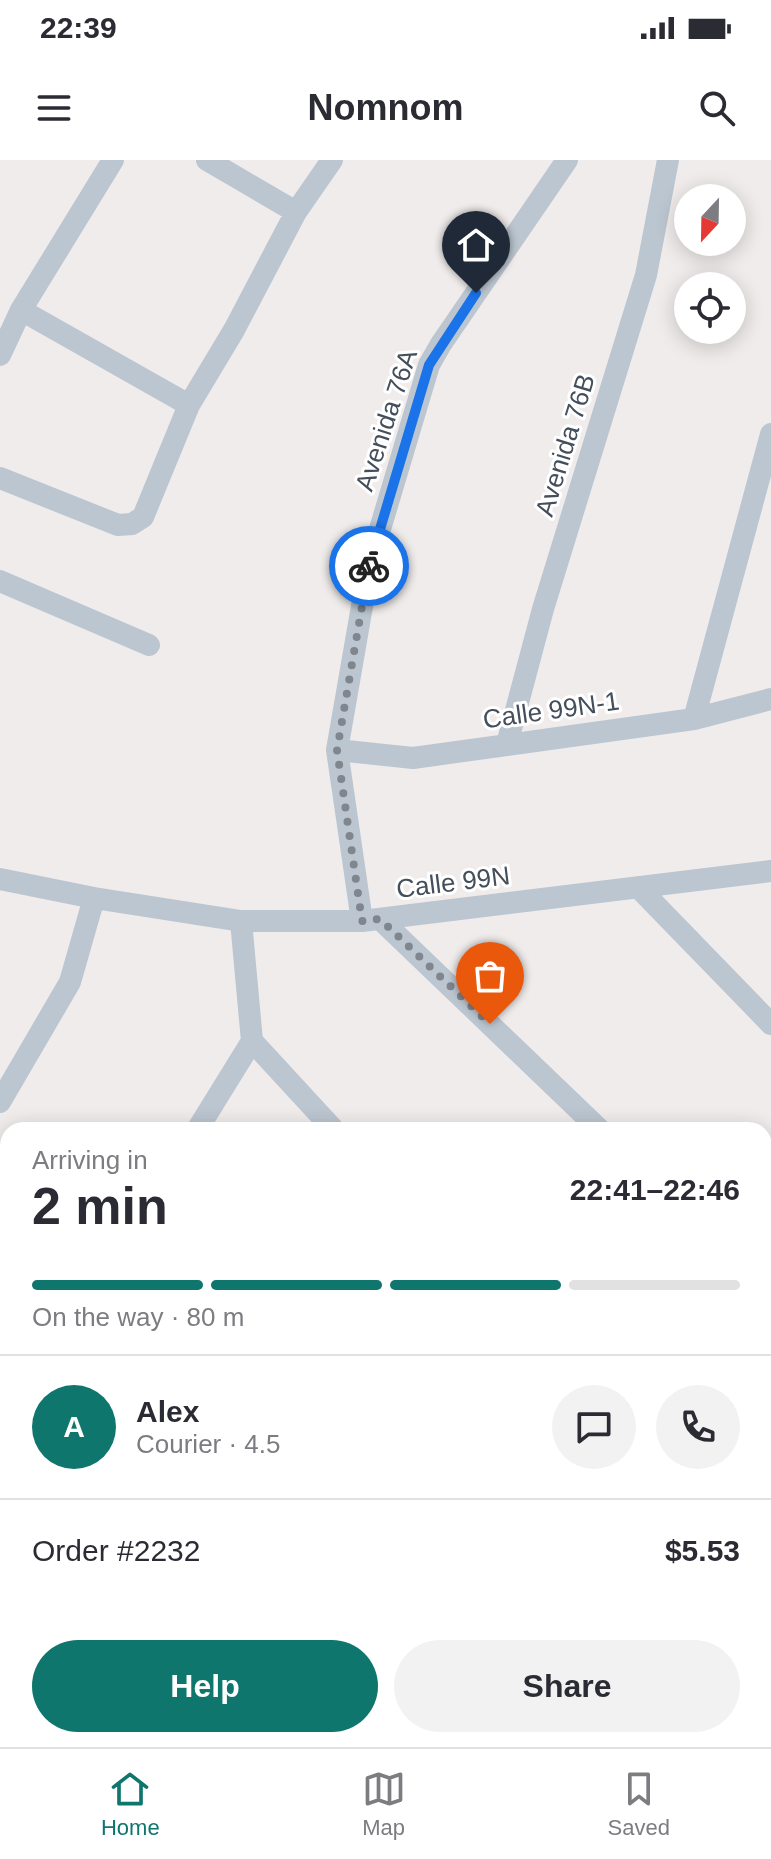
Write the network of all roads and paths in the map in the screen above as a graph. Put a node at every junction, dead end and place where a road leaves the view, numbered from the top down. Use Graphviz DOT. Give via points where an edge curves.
graph roads {
  1 [pos="113,160"];
  2 [pos="207,160"];
  3 [pos="332,160"];
  4 [pos="567,160"];
  5 [pos="668,160"];
  6 [pos="296,212"];
  7 [pos="21,310"];
  8 [pos="0,355"];
  9 [pos="189,405"];
  10 [pos="771,434"];
  11 [pos="0,478"];
  12 [pos="0,581"];
  13 [pos="149,645"];
  14 [pos="771,699"];
  15 [pos="694,719"];
  16 [pos="507,744"];
  17 [pos="337,750"];
  18 [pos="771,871"];
  19 [pos="0,879"];
  20 [pos="638,887"];
  21 [pos="94,898"];
  22 [pos="371,920"];
  23 [pos="241,921"];
  24 [pos="771,1024"];
  25 [pos="252,1041"];
  26 [pos="0,1102"];
  27 [pos="202,1122"];
  28 [pos="327,1122"];
  29 [pos="591,1122"];
  1 -- 7 [label="street"];
  2 -- 6 [label="street"];
  3 -- 6 [label="street"];
  4 -- 17 [label="street, Avenida 76A" via="429,365 369,566"];
  5 -- 16 [label="street, Avenida 76B" via="646,275"];
  6 -- 9 [label="street"];
  7 -- 8 [label="street"];
  7 -- 9 [label="street"];
  9 -- 11 [label="street" via="143,517 132,524 118,525"];
  10 -- 15 [label="street"];
  12 -- 13 [label="street"];
  14 -- 15 [label="street, Calle 99N-1"];
  15 -- 16 [label="street, Calle 99N-1"];
  16 -- 17 [label="street, Calle 99N-1" via="413,758"];
  17 -- 22 [label="street, Avenida 76A"];
  18 -- 20 [label="street, Calle 99N"];
  19 -- 21 [label="street, Calle 99N"];
  20 -- 22 [label="street, Calle 99N"];
  20 -- 24 [label="street"];
  21 -- 23 [label="street, Calle 99N"];
  21 -- 26 [label="street" via="70,982"];
  22 -- 23 [label="street, Calle 99N"];
  22 -- 29 [label="street"];
  23 -- 25 [label="street"];
  25 -- 27 [label="street"];
  25 -- 28 [label="street"];
}
